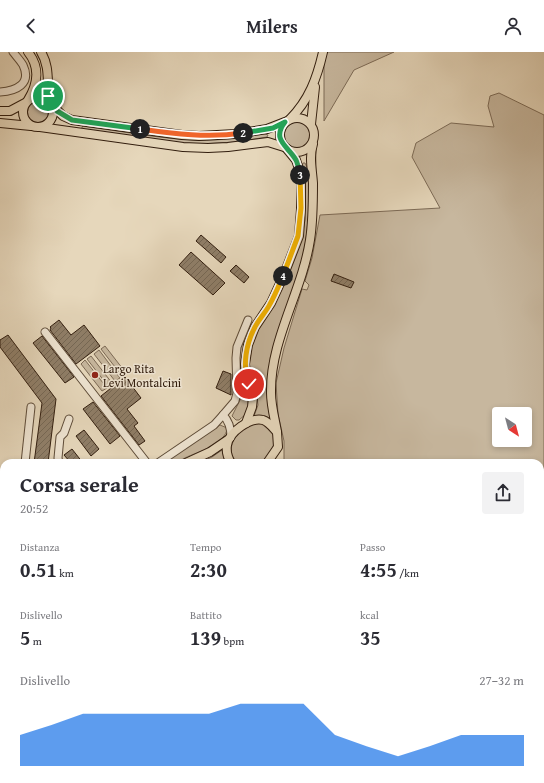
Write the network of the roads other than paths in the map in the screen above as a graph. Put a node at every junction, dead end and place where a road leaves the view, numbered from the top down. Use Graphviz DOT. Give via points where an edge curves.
graph roads {
  1 [pos="13,52"];
  2 [pos="28,52"];
  3 [pos="41,52"];
  4 [pos="323,52"];
  5 [pos="48,69"];
  6 [pos="36,70"];
  7 [pos="316,79"];
  8 [pos="0,92"];
  9 [pos="26,102"];
  10 [pos="51,104"];
  11 [pos="0,111"];
  12 [pos="287,121"];
  13 [pos="0,122"];
  14 [pos="311,124"];
  15 [pos="31,126"];
  16 [pos="40,127"];
  17 [pos="313,144"];
  18 [pos="286,148"];
  19 [pos="248,320"];
  20 [pos="46,332"];
  21 [pos="31,407"];
  22 [pos="225,417"];
  23 [pos="69,419"];
  24 [pos="244,424"];
  25 [pos="277,432"];
  26 [pos="230,438"];
  27 [pos="25,459"];
  28 [pos="58,459"];
  29 [pos="144,459"];
  30 [pos="164,459"];
  31 [pos="195,459"];
  32 [pos="228,459"];
  33 [pos="270,459"];
  1 -- 8 [label="street" via="22,64 25,78 17,89"];
  2 -- 6 [label="main road"];
  3 -- 5 [label="main road"];
  4 -- 7 [label="main road"];
  5 -- 6 [label="main road" via="42,73"];
  5 -- 10 [label="main road" via="47,89"];
  6 -- 9 [label="main road" via="35,86"];
  7 -- 12 [label="main road" via="303,104"];
  7 -- 14 [label="main road"];
  9 -- 10 [label="main road" via="39,96"];
  9 -- 11 [label="main road" via="10,110"];
  9 -- 15 [label="main road" via="23,116"];
  10 -- 12 [label="main road" via="63,116 72,120 182,135 235,134 273,128"];
  10 -- 16 [label="main road" via="51,119 45,126"];
  12 -- 14 [label="main road" via="303,118"];
  12 -- 18 [label="main road" via="280,132 280,140"];
  13 -- 15 [label="main road"];
  14 -- 17 [label="main road" via="315,134"];
  15 -- 16 [label="main road"];
  16 -- 18 [label="main road" via="183,147 228,147 268,142"];
  17 -- 18 [label="main road" via="299,153"];
  17 -- 25 [label="main road" via="310,155 313,208 310,242 276,354 271,384"];
  18 -- 24 [label="main road" via="296,160 300,175 300,230 283,277 271,303 255,327 248,345 246,377 253,398"];
  19 -- 22 [label="street" via="237,347 237,393"];
  20 -- 29 [label="street"];
  21 -- 27 [label="street"];
  22 -- 24 [label="street"];
  22 -- 26 [label="street" via="231,431"];
  22 -- 30 [label="street"];
  23 -- 28 [label="street" via="64,433 60,436"];
  24 -- 25 [label="main road" via="256,419 265,420"];
  24 -- 26 [label="main road"];
  25 -- 33 [label="main road" via="278,447"];
  26 -- 31 [label="main road"];
  26 -- 32 [label="main road" via="227,444"];
}
